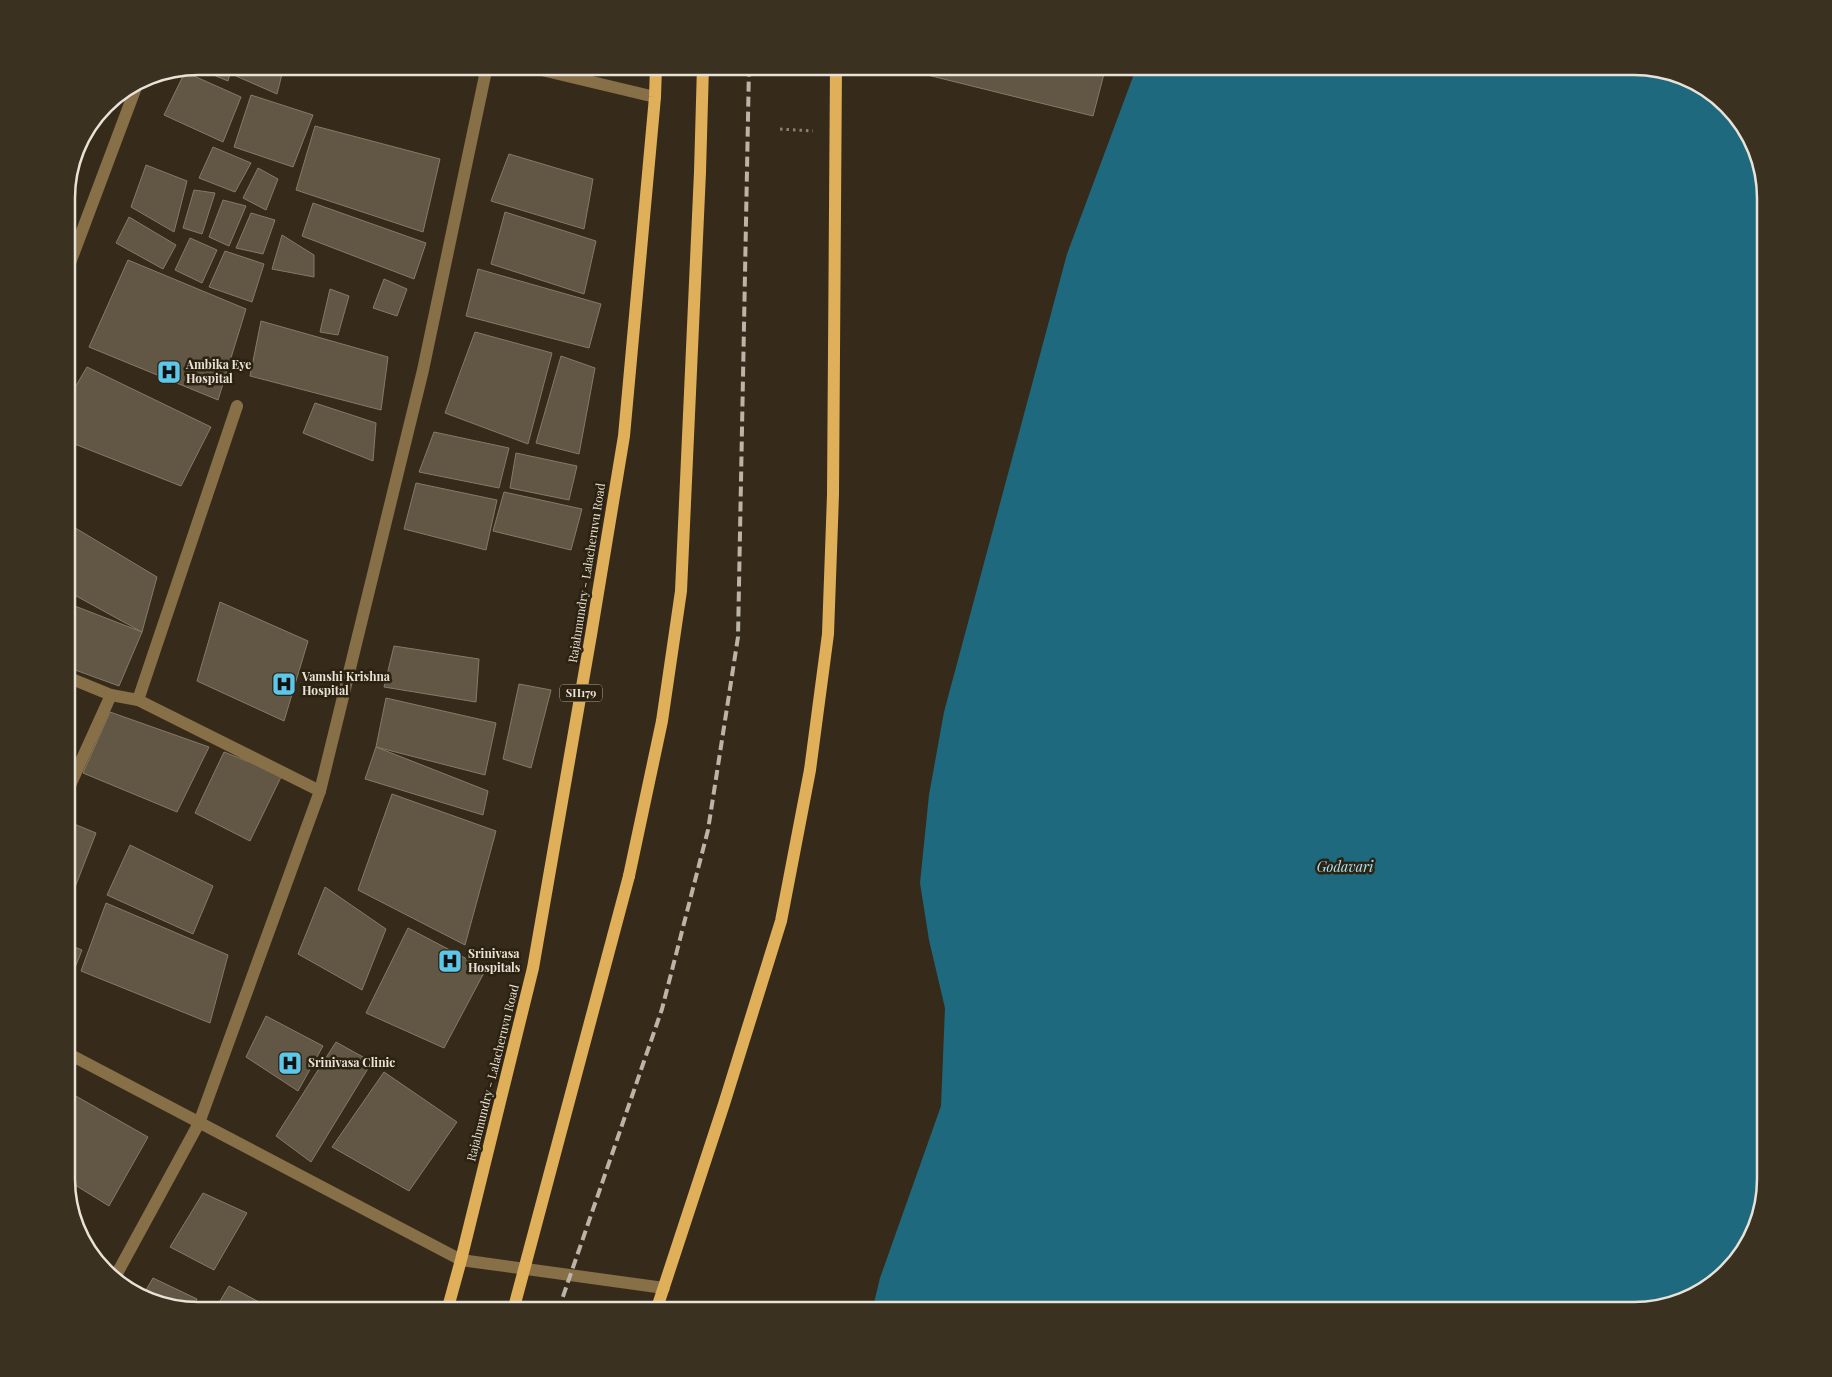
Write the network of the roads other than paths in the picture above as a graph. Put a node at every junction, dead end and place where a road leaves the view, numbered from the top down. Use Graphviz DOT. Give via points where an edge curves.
graph roads {
  1 [pos="485,75"];
  2 [pos="563,75"];
  3 [pos="656,75"];
  4 [pos="703,75"];
  5 [pos="836,75"];
  6 [pos="134,92"];
  7 [pos="655,97"];
  8 [pos="75,247"];
  9 [pos="236,406"];
  10 [pos="75,681"];
  11 [pos="111,695"];
  12 [pos="138,700"];
  13 [pos="75,773"];
  14 [pos="320,791"];
  15 [pos="75,1058"];
  16 [pos="199,1123"];
  17 [pos="461,1260"];
  18 [pos="118,1272"];
  19 [pos="664,1288"];
  20 [pos="449,1302"];
  21 [pos="515,1302"];
  22 [pos="659,1302"];
  1 -- 14 [label="street" via="423,370"];
  2 -- 7 [label="street"];
  3 -- 7 [label="main road, Rajahmundry - Lalacheruvu Road / SH179"];
  4 -- 21 [label="main road, bridge" via="681,591 662,721 629,876"];
  5 -- 19 [label="main road" via="833,495 828,634 810,770 780,922"];
  6 -- 8 [label="street"];
  7 -- 17 [label="main road, Rajahmundry - Lalacheruvu Road / SH179" via="624,436 592,635 533,968"];
  9 -- 12 [label="street"];
  10 -- 11 [label="street"];
  11 -- 12 [label="street"];
  11 -- 13 [label="street"];
  12 -- 14 [label="street"];
  14 -- 16 [label="street"];
  15 -- 16 [label="street"];
  16 -- 17 [label="street"];
  16 -- 18 [label="street"];
  17 -- 19 [label="street"];
  17 -- 20 [label="main road, Rajahmundry - Lalacheruvu Road / SH179"];
  19 -- 22 [label="main road"];
}
